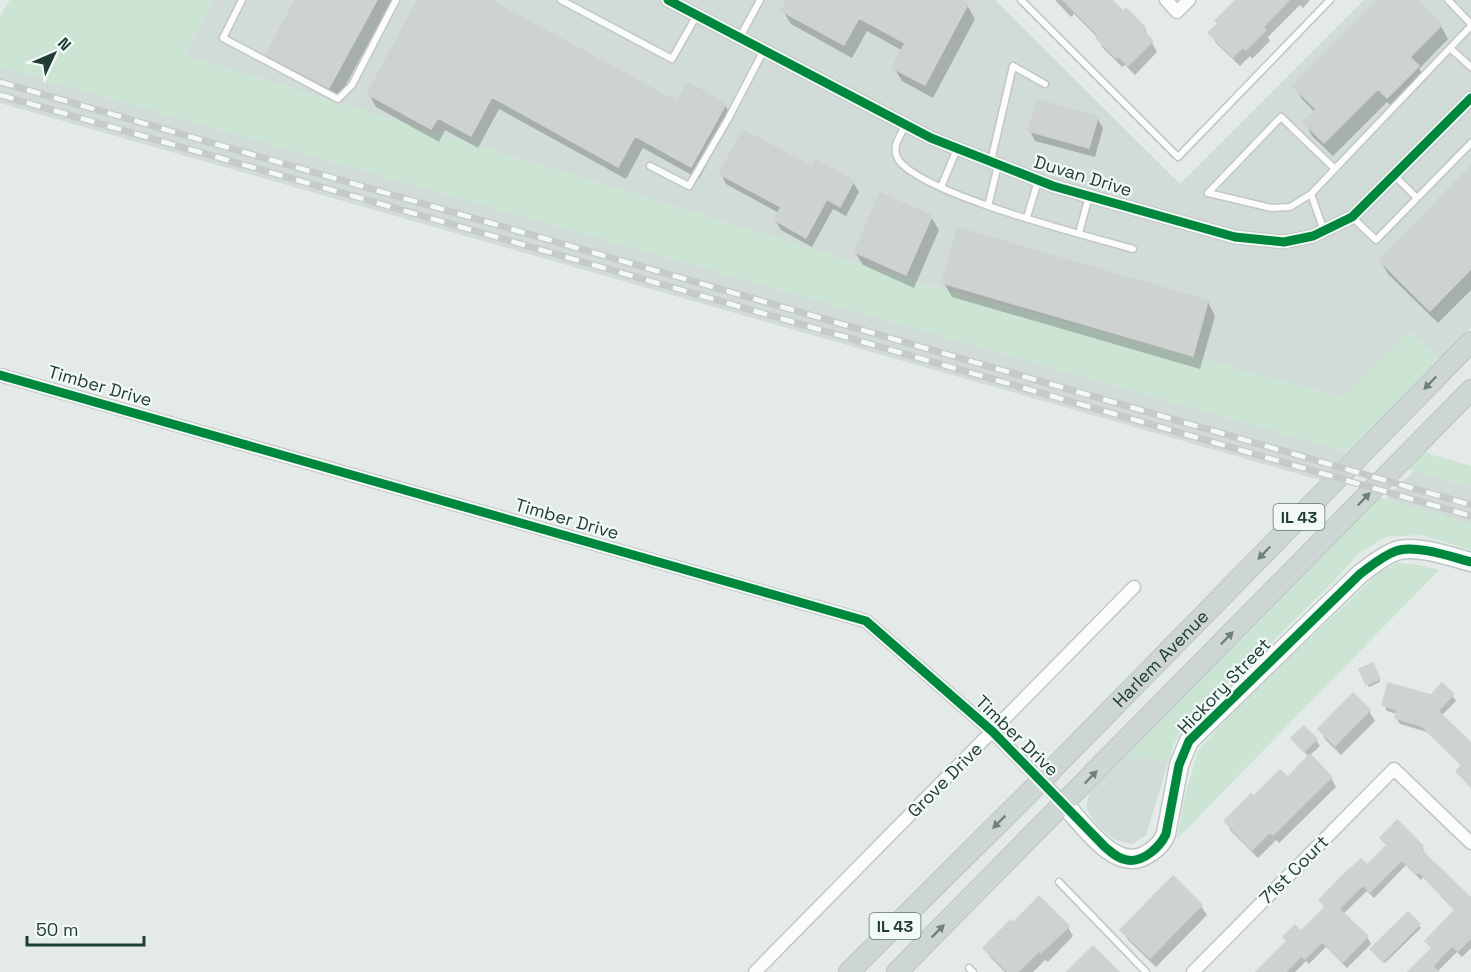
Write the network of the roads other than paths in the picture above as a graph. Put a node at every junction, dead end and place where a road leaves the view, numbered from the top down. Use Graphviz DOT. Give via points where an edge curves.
graph roads {
  1 [pos="242,0"];
  2 [pos="396,0"];
  3 [pos="561,0"];
  4 [pos="668,0"];
  5 [pos="760,0"];
  6 [pos="1021,0"];
  7 [pos="1166,0"];
  8 [pos="1189,0"];
  9 [pos="1330,0"];
  10 [pos="1448,0"];
  11 [pos="697,15"];
  12 [pos="1471,25"];
  13 [pos="740,38"];
  14 [pos="1450,48"];
  15 [pos="764,50"];
  16 [pos="1471,68"];
  17 [pos="1045,84"];
  18 [pos="1471,98"];
  19 [pos="906,125"];
  20 [pos="1471,143"];
  21 [pos="957,149"];
  22 [pos="995,163"];
  23 [pos="650,166"];
  24 [pos="1335,169"];
  25 [pos="1394,175"];
  26 [pos="1038,181"];
  27 [pos="941,187"];
  28 [pos="1311,194"];
  29 [pos="1089,196"];
  30 [pos="1417,198"];
  31 [pos="988,206"];
  32 [pos="1027,217"];
  33 [pos="1352,217"];
  34 [pos="1324,231"];
  35 [pos="1079,233"];
  36 [pos="1133,249"];
  37 [pos="1471,342"];
  38 [pos="0,375"];
  39 [pos="1471,390"];
  40 [pos="1471,562"];
  41 [pos="1134,587"];
  42 [pos="993,732"];
  43 [pos="1041,781"];
  44 [pos="1064,804"];
  45 [pos="1469,837"];
  46 [pos="1059,882"];
  47 [pos="755,972"];
  48 [pos="849,972"];
  49 [pos="897,972"];
  50 [pos="1146,972"];
  51 [pos="1194,972"];
  1 -- 2 [label="lane" via="223,38 338,99 352,85"];
  3 -- 11 [label="lane" via="672,59"];
  4 -- 11 [label="street, Duvan Drive"];
  5 -- 13 [label="lane"];
  6 -- 9 [label="lane" via="1178,157"];
  7 -- 8 [label="street" via="1178,12"];
  10 -- 12 [label="lane"];
  11 -- 13 [label="street, Duvan Drive"];
  12 -- 14 [label="lane"];
  13 -- 15 [label="street, Duvan Drive"];
  14 -- 16 [label="lane"];
  14 -- 24 [label="lane"];
  15 -- 19 [label="street, Duvan Drive"];
  15 -- 23 [label="lane" via="688,186"];
  17 -- 22 [label="lane" via="1013,66"];
  18 -- 25 [label="street, Duvan Drive"];
  19 -- 21 [label="street, Duvan Drive"];
  19 -- 27 [label="lane" via="895,146 898,159 912,172"];
  20 -- 30 [label="lane"];
  21 -- 22 [label="street, Duvan Drive"];
  21 -- 27 [label="lane"];
  22 -- 26 [label="street, Duvan Drive"];
  22 -- 31 [label="lane"];
  24 -- 28 [label="lane"];
  24 -- 28 [label="lane" via="1281,117 1208,193 1272,208 1290,207"];
  25 -- 30 [label="lane"];
  25 -- 33 [label="street, Duvan Drive"];
  26 -- 29 [label="street, Duvan Drive"];
  26 -- 32 [label="lane"];
  27 -- 31 [label="lane"];
  28 -- 34 [label="lane"];
  29 -- 34 [label="street, Duvan Drive" via="1235,237 1284,242"];
  29 -- 35 [label="lane"];
  30 -- 33 [label="lane" via="1376,240"];
  31 -- 32 [label="lane"];
  32 -- 35 [label="lane"];
  33 -- 34 [label="street, Duvan Drive"];
  35 -- 36 [label="lane"];
  37 -- 43 [label="main road, Harlem Avenue / IL 43, one-way"];
  38 -- 42 [label="street, Timber Drive" via="866,621"];
  44 -- 39 [label="main road, Harlem Avenue / IL 43, one-way"];
  40 -- 44 [label="street, Hickory Street" via="1419,550 1398,550 1360,574 1189,741 1179,765 1166,834 1150,853 1127,860 1117,856"];
  41 -- 42 [label="street, Grove Drive"];
  42 -- 43 [label="street, Timber Drive"];
  42 -- 47 [label="street, Grove Drive"];
  43 -- 44 [label="street, Timber Drive"];
  43 -- 48 [label="main road, Harlem Avenue / IL 43, one-way"];
  49 -- 44 [label="main road, Harlem Avenue / IL 43, one-way"];
  45 -- 51 [label="street, 71st Court" via="1394,769"];
  46 -- 50 [label="lane"];
}
